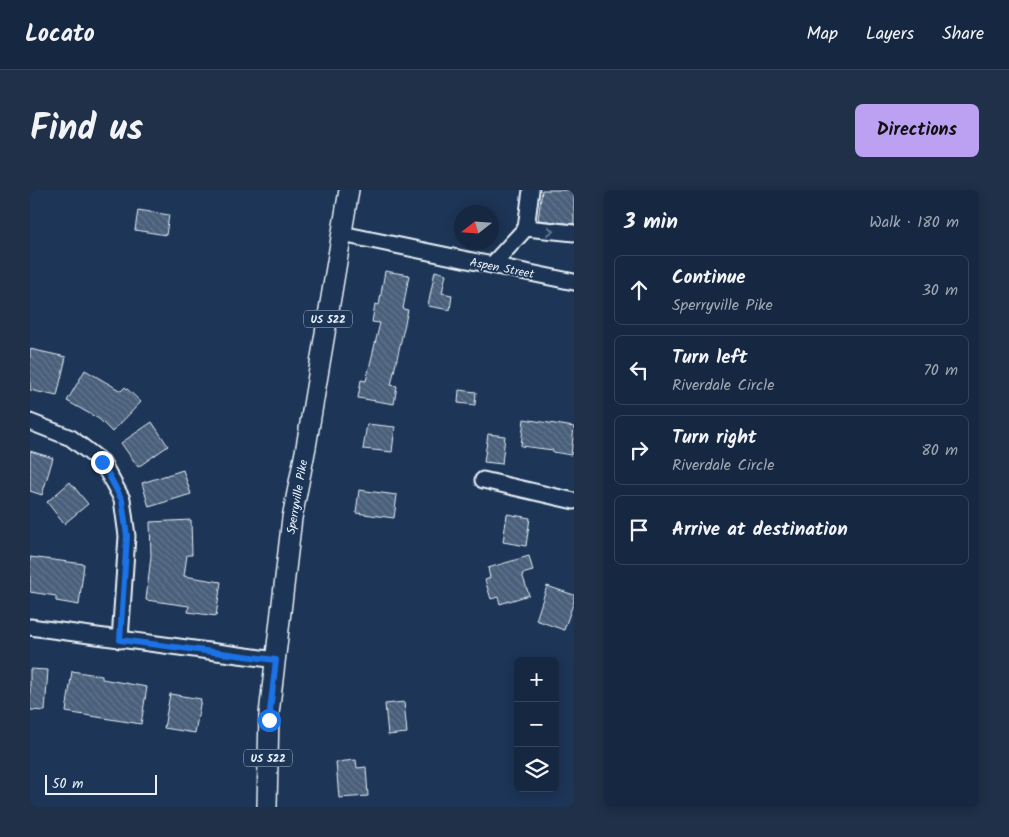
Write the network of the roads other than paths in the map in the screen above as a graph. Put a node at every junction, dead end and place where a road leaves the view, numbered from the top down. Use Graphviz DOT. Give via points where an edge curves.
graph roads {
  1 [pos="349,190"];
  2 [pos="531,190"];
  3 [pos="526,228"];
  4 [pos="574,233"];
  5 [pos="342,234"];
  6 [pos="492,265"];
  7 [pos="574,282"];
  8 [pos="30,422"];
  9 [pos="483,480"];
  10 [pos="574,501"];
  11 [pos="30,627"];
  12 [pos="120,640"];
  13 [pos="276,660"];
  14 [pos="267,807"];
  1 -- 5 [label="main road, Sperryville Pike / US 522"];
  2 -- 3 [label="street"];
  3 -- 4 [label="street, one-way"];
  3 -- 6 [label="street"];
  5 -- 6 [label="street, Aspen Street"];
  5 -- 13 [label="main road, Sperryville Pike / US 522" via="292,518"];
  6 -- 7 [label="street, Aspen Street"];
  8 -- 12 [label="street" via="71,438 102,462 122,500 127,536"];
  9 -- 10 [label="street"];
  11 -- 12 [label="street"];
  12 -- 13 [label="street"];
  13 -- 14 [label="main road, Sperryville Pike / US 522" via="269,714"];
}
